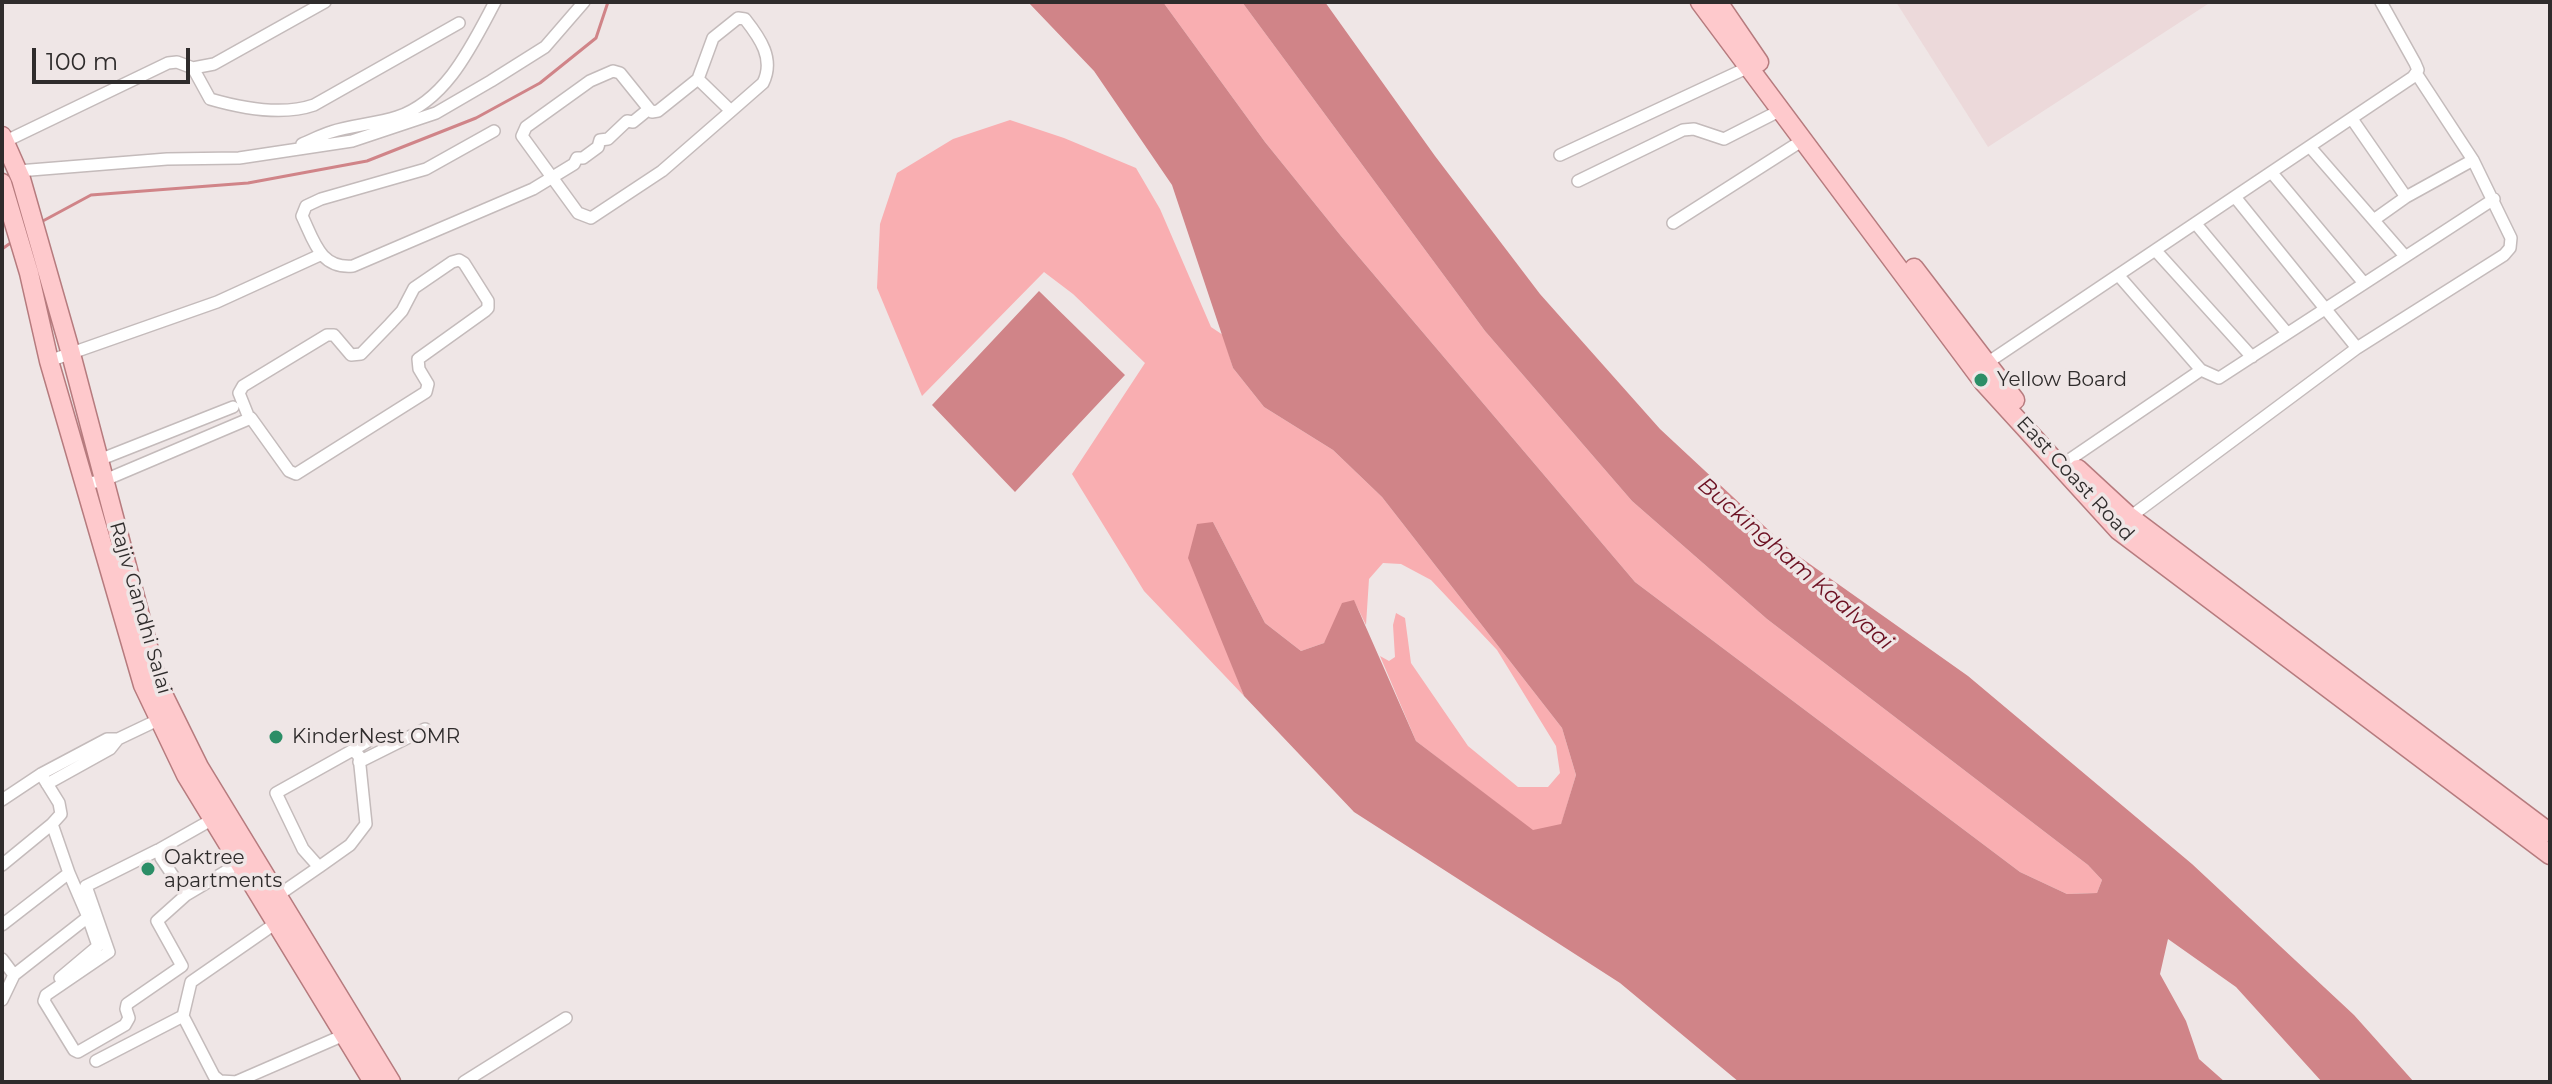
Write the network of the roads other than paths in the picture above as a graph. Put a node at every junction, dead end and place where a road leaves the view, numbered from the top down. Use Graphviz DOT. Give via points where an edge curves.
graph roads {
  1 [pos="325,2"];
  2 [pos="495,2"];
  3 [pos="584,2"];
  4 [pos="1700,2"];
  5 [pos="1718,2"];
  6 [pos="2381,2"];
  7 [pos="459,23"];
  8 [pos="1749,67"];
  9 [pos="193,68"];
  10 [pos="2416,73"];
  11 [pos="698,79"];
  12 [pos="652,110"];
  13 [pos="1781,110"];
  14 [pos="731,111"];
  15 [pos="2352,119"];
  16 [pos="494,131"];
  17 [pos="3,139"];
  18 [pos="1803,140"];
  19 [pos="2310,147"];
  20 [pos="291,149"];
  21 [pos="1560,155"];
  22 [pos="2473,160"];
  23 [pos="2272,173"];
  24 [pos="20,175"];
  25 [pos="554,179"];
  26 [pos="1578,181"];
  27 [pos="2,183"];
  28 [pos="2235,197"];
  29 [pos="2406,197"];
  30 [pos="2494,199"];
  31 [pos="2375,219"];
  32 [pos="1673,223"];
  33 [pos="2196,224"];
  34 [pos="2156,251"];
  35 [pos="320,255"];
  36 [pos="2404,255"];
  37 [pos="37,271"];
  38 [pos="2119,276"];
  39 [pos="2363,282"];
  40 [pos="2325,307"];
  41 [pos="2287,333"];
  42 [pos="2357,348"];
  43 [pos="71,354"];
  44 [pos="2252,357"];
  45 [pos="49,361"];
  46 [pos="1987,363"];
  47 [pos="2201,370"];
  48 [pos="233,407"];
  49 [pos="249,418"];
  50 [pos="99,460"];
  51 [pos="2069,460"];
  52 [pos="105,480"];
  53 [pos="85,484"];
  54 [pos="2130,517"];
  55 [pos="160,719"];
  56 [pos="425,729"];
  57 [pos="375,737"];
  58 [pos="353,750"];
  59 [pos="359,762"];
  60 [pos="44,779"];
  61 [pos="2,800"];
  62 [pos="213,819"];
  63 [pos="2522,822"];
  64 [pos="52,824"];
  65 [pos="2550,833"];
  66 [pos="158,850"];
  67 [pos="2550,855"];
  68 [pos="240,863"];
  69 [pos="2,865"];
  70 [pos="319,867"];
  71 [pos="69,873"];
  72 [pos="186,895"];
  73 [pos="277,896"];
  74 [pos="88,917"];
  75 [pos="276,923"];
  76 [pos="2,925"];
  77 [pos="2,959"];
  78 [pos="14,975"];
  79 [pos="44,991"];
  80 [pos="2,1000"];
  81 [pos="183,1016"];
  82 [pos="566,1018"];
  83 [pos="344,1035"];
  84 [pos="96,1061"];
  85 [pos="238,1081"];
  86 [pos="373,1082"];
  87 [pos="391,1082"];
  88 [pos="464,1082"];
  1 -- 9 [label="street" via="214,64"];
  2 -- 20 [label="street" via="453,74 418,106"];
  3 -- 20 [label="street" via="545,47 436,113 352,141"];
  4 -- 8 [label="main road, East Coast Road"];
  5 -- 46 [label="main road, East Coast Road" via="1823,153"];
  6 -- 10 [label="street"];
  7 -- 9 [label="street" via="302,109 210,99"];
  8 -- 13 [label="main road, East Coast Road"];
  8 -- 21 [label="street"];
  9 -- 17 [label="street" via="168,63"];
  10 -- 15 [label="street"];
  10 -- 22 [label="street"];
  11 -- 12 [label="street"];
  11 -- 14 [label="street"];
  11 -- 14 [label="street" via="713,38 738,18 745,19 766,51 766,77"];
  12 -- 25 [label="street"];
  12 -- 25 [label="street" via="616,71 590,81 522,132 525,144"];
  13 -- 18 [label="main road, East Coast Road"];
  13 -- 26 [label="street" via="1724,139 1683,130"];
  14 -- 25 [label="street" via="662,171 591,218 578,213"];
  15 -- 19 [label="street"];
  15 -- 29 [label="street"];
  16 -- 35 [label="street" via="426,169 306,206 302,216"];
  17 -- 24 [label="main road, Rajiv Gandhi Salai"];
  18 -- 32 [label="street"];
  18 -- 63 [label="main road, East Coast Road" via="1984,383 2118,530"];
  19 -- 23 [label="street"];
  19 -- 31 [label="street"];
  20 -- 24 [label="street"];
  22 -- 29 [label="street"];
  22 -- 30 [label="street"];
  23 -- 28 [label="street"];
  23 -- 39 [label="street"];
  24 -- 37 [label="main road, Rajiv Gandhi Salai"];
  25 -- 35 [label="street" via="353,266 333,264"];
  27 -- 37 [label="main road, Rajiv Gandhi Salai"];
  28 -- 33 [label="street"];
  28 -- 40 [label="street"];
  29 -- 31 [label="street"];
  30 -- 36 [label="street"];
  30 -- 42 [label="street" via="2511,238 2504,255"];
  31 -- 36 [label="street"];
  33 -- 34 [label="street"];
  33 -- 41 [label="street"];
  34 -- 38 [label="street"];
  34 -- 44 [label="street"];
  35 -- 43 [label="street" via="217,302"];
  36 -- 39 [label="street"];
  37 -- 43 [label="main road, Rajiv Gandhi Salai"];
  37 -- 45 [label="main road, Rajiv Gandhi Salai"];
  38 -- 46 [label="street"];
  38 -- 47 [label="street"];
  39 -- 40 [label="street"];
  40 -- 41 [label="street"];
  40 -- 42 [label="street"];
  41 -- 44 [label="street"];
  42 -- 54 [label="street"];
  43 -- 45 [label="street"];
  43 -- 50 [label="main road, Rajiv Gandhi Salai"];
  44 -- 47 [label="street" via="2223,377"];
  45 -- 53 [label="main road, Rajiv Gandhi Salai"];
  46 -- 51 [label="main road, East Coast Road"];
  47 -- 51 [label="street"];
  48 -- 50 [label="street"];
  49 -- 49 [label="street" via="296,474 426,392 418,359 488,308 488,301 464,263 452,262 414,288 402,311 361,354 351,355 334,335 327,335 243,386 239,393"];
  49 -- 52 [label="street"];
  50 -- 52 [label="main road, Rajiv Gandhi Salai"];
  51 -- 54 [label="main road, East Coast Road"];
  52 -- 53 [label="street"];
  52 -- 73 [label="main road, Rajiv Gandhi Salai" via="158,684 199,767"];
  53 -- 55 [label="main road, Rajiv Gandhi Salai" via="143,685"];
  54 -- 63 [label="main road, East Coast Road"];
  55 -- 60 [label="street" via="107,739"];
  55 -- 62 [label="main road, Rajiv Gandhi Salai"];
  56 -- 59 [label="street"];
  57 -- 58 [label="street"];
  58 -- 59 [label="street"];
  58 -- 70 [label="street" via="276,793 303,849"];
  59 -- 70 [label="street" via="366,824 350,845"];
  60 -- 61 [label="street"];
  60 -- 64 [label="street" via="61,814"];
  62 -- 66 [label="street"];
  62 -- 68 [label="main road, Rajiv Gandhi Salai"];
  63 -- 65 [label="main road, East Coast Road"];
  63 -- 67 [label="main road, East Coast Road"];
  64 -- 69 [label="street"];
  64 -- 71 [label="street"];
  66 -- 72 [label="street"];
  66 -- 72 [label="street" via="86,886 109,952 44,1001 74,1050 125,1025 127,1004 182,966 157,921"];
  68 -- 72 [label="street"];
  68 -- 75 [label="main road, Rajiv Gandhi Salai"];
  70 -- 73 [label="street"];
  71 -- 74 [label="street"];
  71 -- 76 [label="street"];
  73 -- 87 [label="main road, Rajiv Gandhi Salai"];
  74 -- 78 [label="street"];
  74 -- 79 [label="street" via="96,950"];
  75 -- 81 [label="street" via="191,982"];
  75 -- 83 [label="main road, Rajiv Gandhi Salai"];
  77 -- 78 [label="street"];
  78 -- 80 [label="street"];
  81 -- 84 [label="street"];
  81 -- 85 [label="street" via="214,1076"];
  82 -- 88 [label="street"];
  83 -- 85 [label="street"];
  83 -- 86 [label="main road, Rajiv Gandhi Salai"];
}
